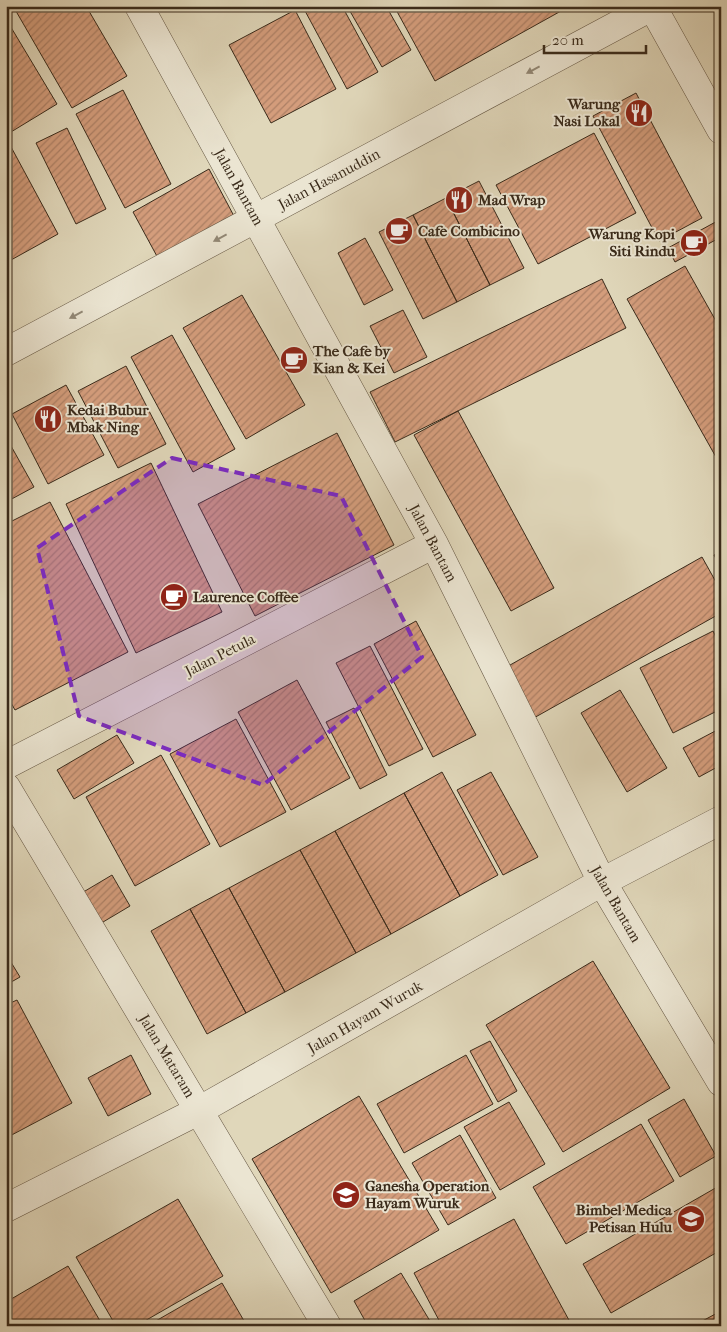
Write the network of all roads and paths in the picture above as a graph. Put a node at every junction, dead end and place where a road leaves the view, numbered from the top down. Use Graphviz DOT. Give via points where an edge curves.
graph roads {
  1 [pos="139,6"];
  2 [pos="652,6"];
  3 [pos="721,130"];
  4 [pos="257,218"];
  5 [pos="6,352"];
  6 [pos="434,544"];
  7 [pos="6,766"];
  8 [pos="6,787"];
  9 [pos="721,820"];
  10 [pos="602,882"];
  11 [pos="721,1082"];
  12 [pos="200,1110"];
  13 [pos="6,1208"];
  14 [pos="327,1326"];
  1 -- 4 [label="street, Jalan Bantam"];
  2 -- 3 [label="street"];
  2 -- 4 [label="street, Jalan Hasanuddin, one-way"];
  4 -- 5 [label="street, Jalan Hasanuddin, one-way"];
  4 -- 6 [label="street, Jalan Bantam"];
  6 -- 7 [label="street, Jalan Petula"];
  6 -- 10 [label="street, Jalan Bantam"];
  8 -- 12 [label="street, Jalan Mataram"];
  9 -- 10 [label="street, Jalan Hayam Wuruk"];
  10 -- 11 [label="street, Jalan Bantam"];
  10 -- 12 [label="street, Jalan Hayam Wuruk"];
  12 -- 13 [label="street, Jalan Hayam Wuruk"];
  12 -- 14 [label="street, Jalan Mataram"];
}
